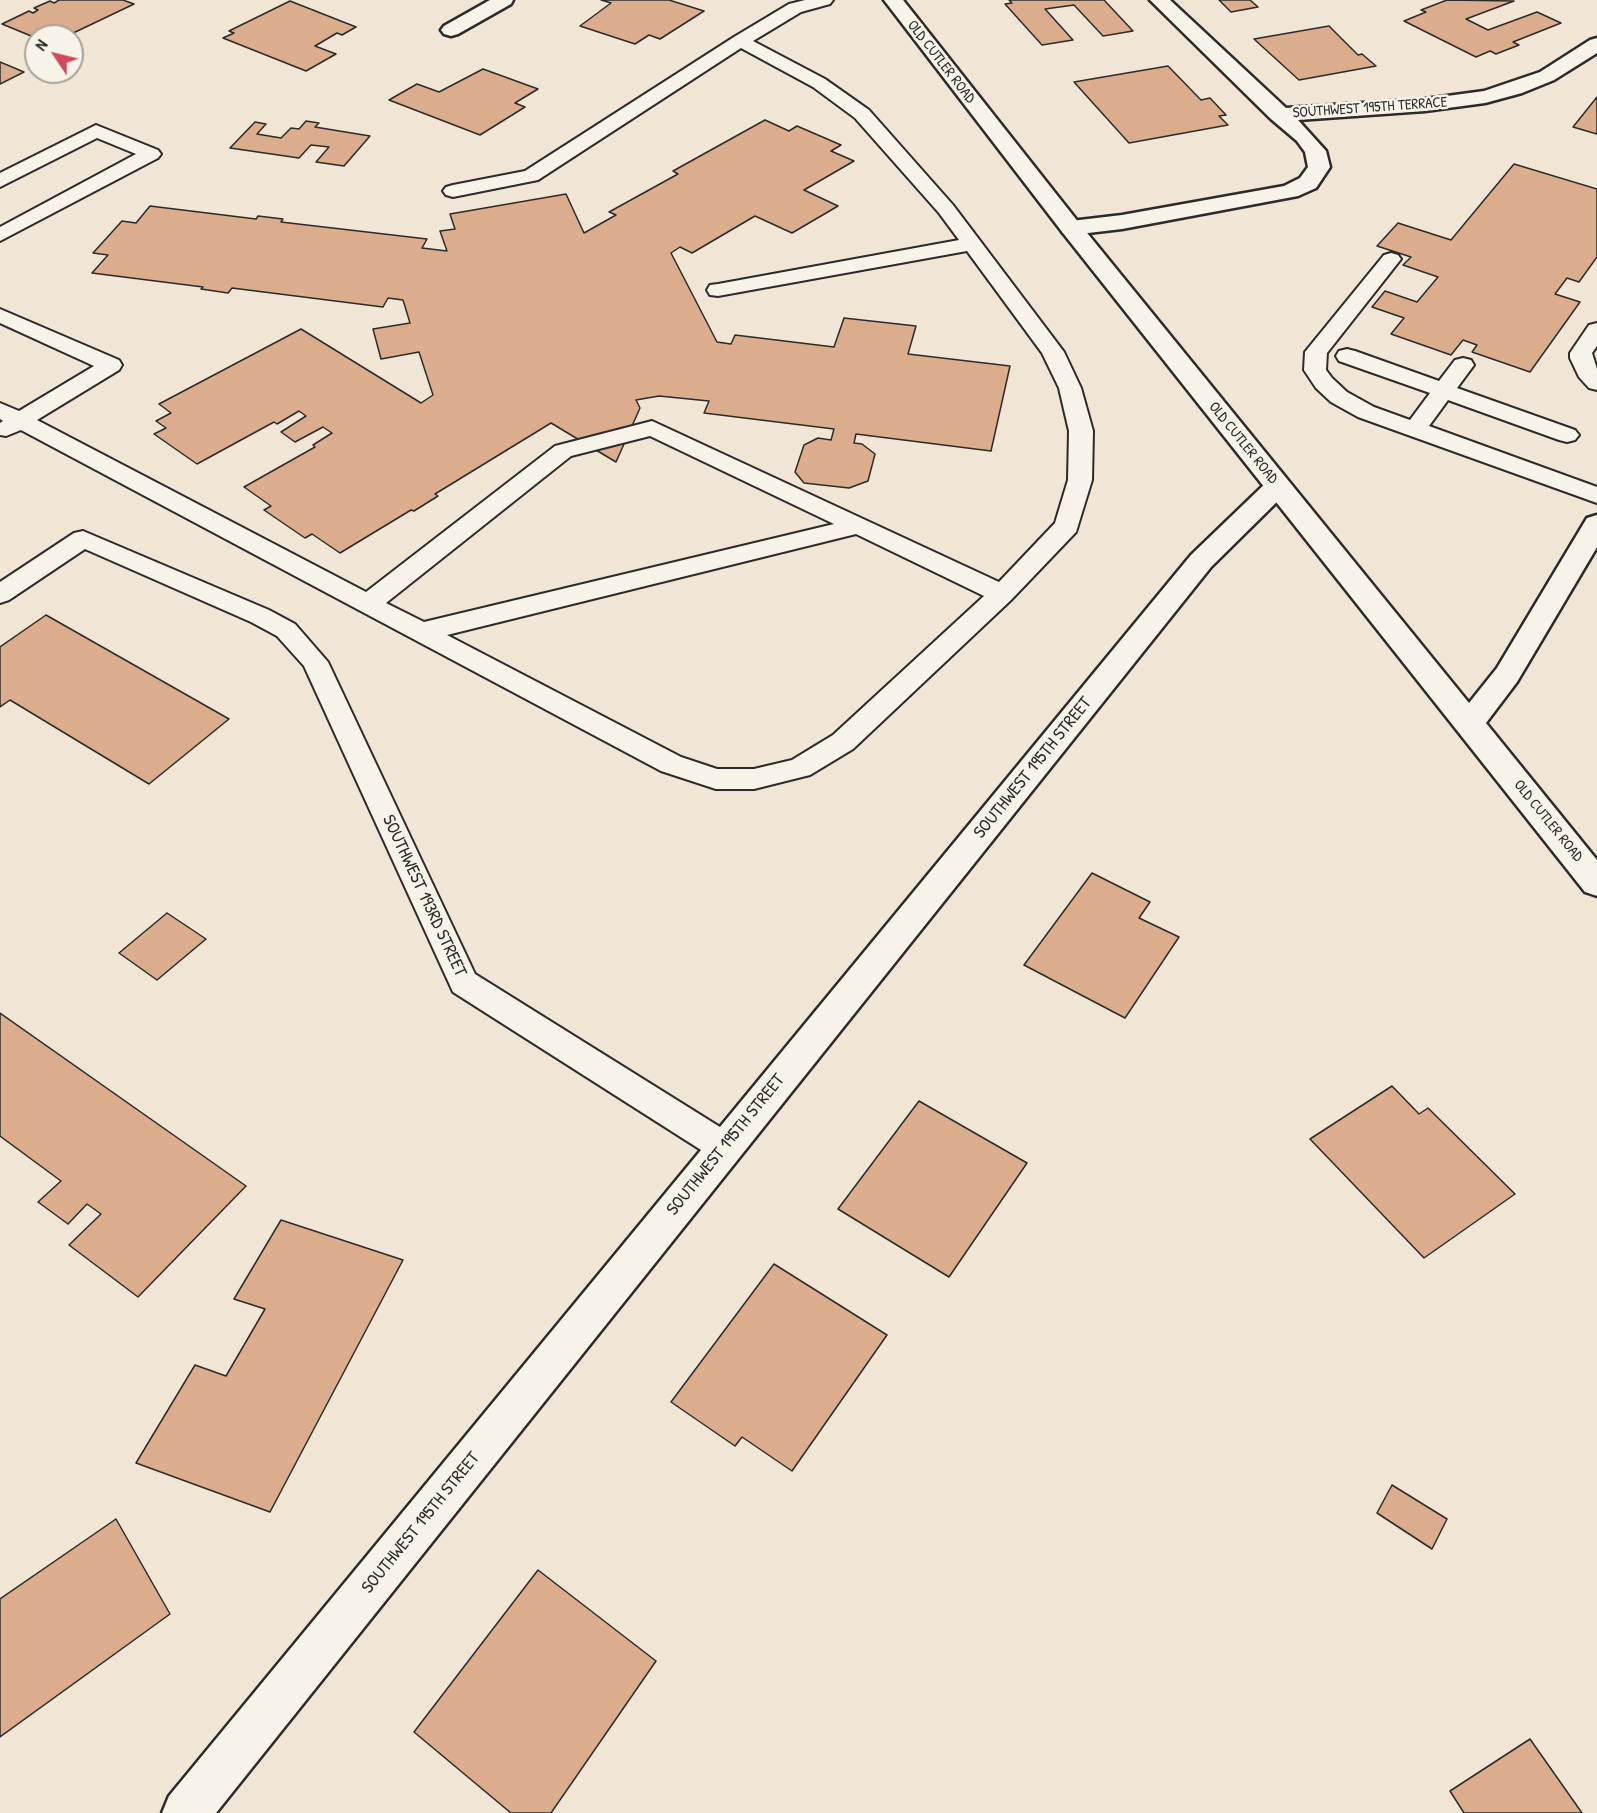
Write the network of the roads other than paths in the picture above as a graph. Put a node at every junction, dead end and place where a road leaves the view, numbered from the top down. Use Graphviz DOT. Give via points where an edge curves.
graph roads {
  1 [pos="504,0"];
  2 [pos="824,0"];
  3 [pos="893,0"];
  4 [pos="1159,0"];
  5 [pos="451,30"];
  6 [pos="740,41"];
  7 [pos="1597,44"];
  8 [pos="1278,115"];
  9 [pos="0,181"];
  10 [pos="453,191"];
  11 [pos="1071,228"];
  12 [pos="0,235"];
  13 [pos="972,244"];
  14 [pos="1391,259"];
  15 [pos="718,290"];
  16 [pos="0,315"];
  17 [pos="1597,330"];
  18 [pos="1347,357"];
  19 [pos="1463,365"];
  20 [pos="1597,383"];
  21 [pos="1444,391"];
  22 [pos="6,421"];
  23 [pos="1414,429"];
  24 [pos="1567,435"];
  25 [pos="1278,486"];
  26 [pos="1597,495"];
  27 [pos="1597,524"];
  28 [pos="858,526"];
  29 [pos="0,594"];
  30 [pos="1002,594"];
  31 [pos="368,604"];
  32 [pos="422,632"];
  33 [pos="1469,724"];
  34 [pos="1597,883"];
  35 [pos="724,1147"];
  36 [pos="186,1813"];
  1 -- 5 [label="street"];
  2 -- 6 [label="lane" via="795,8"];
  3 -- 11 [label="street, OLD CUTLER ROAD"];
  4 -- 8 [label="street"];
  6 -- 10 [label="lane" via="531,176"];
  6 -- 13 [label="lane" via="819,82 862,114"];
  7 -- 8 [label="street, SOUTHWEST 195TH TERRACE" via="1547,76 1494,95 1425,105"];
  8 -- 11 [label="street, SOUTHWEST 195TH TERRACE" via="1304,137 1317,155 1317,172 1301,187"];
  9 -- 12 [label="lane" via="96,130 151,154"];
  11 -- 25 [label="street, OLD CUTLER ROAD"];
  13 -- 15 [label="lane"];
  13 -- 30 [label="lane" via="1053,352 1070,387 1081,431 1080,480 1067,526"];
  14 -- 23 [label="lane" via="1322,344 1314,360 1318,375 1339,398"];
  16 -- 22 [label="lane" via="111,365"];
  17 -- 20 [label="lane" via="1581,353 1587,372"];
  18 -- 21 [label="lane"];
  19 -- 21 [label="lane"];
  21 -- 23 [label="lane"];
  21 -- 24 [label="lane"];
  22 -- 31 [label="lane"];
  23 -- 26 [label="lane"];
  25 -- 33 [label="street, OLD CUTLER ROAD"];
  25 -- 35 [label="street, SOUTHWEST 195TH STREET" via="1201,561"];
  27 -- 33 [label="street" via="1507,675"];
  28 -- 30 [label="lane"];
  28 -- 31 [label="lane" via="652,428 563,451"];
  28 -- 32 [label="lane"];
  29 -- 35 [label="lane, SOUTHWEST 193RD STREET" via="83,539 286,630 315,662 465,983"];
  30 -- 32 [label="lane" via="843,742 800,768 754,779 716,779 671,764"];
  31 -- 32 [label="lane"];
  33 -- 34 [label="street, OLD CUTLER ROAD"];
  35 -- 36 [label="street, SOUTHWEST 195TH STREET"];
}
